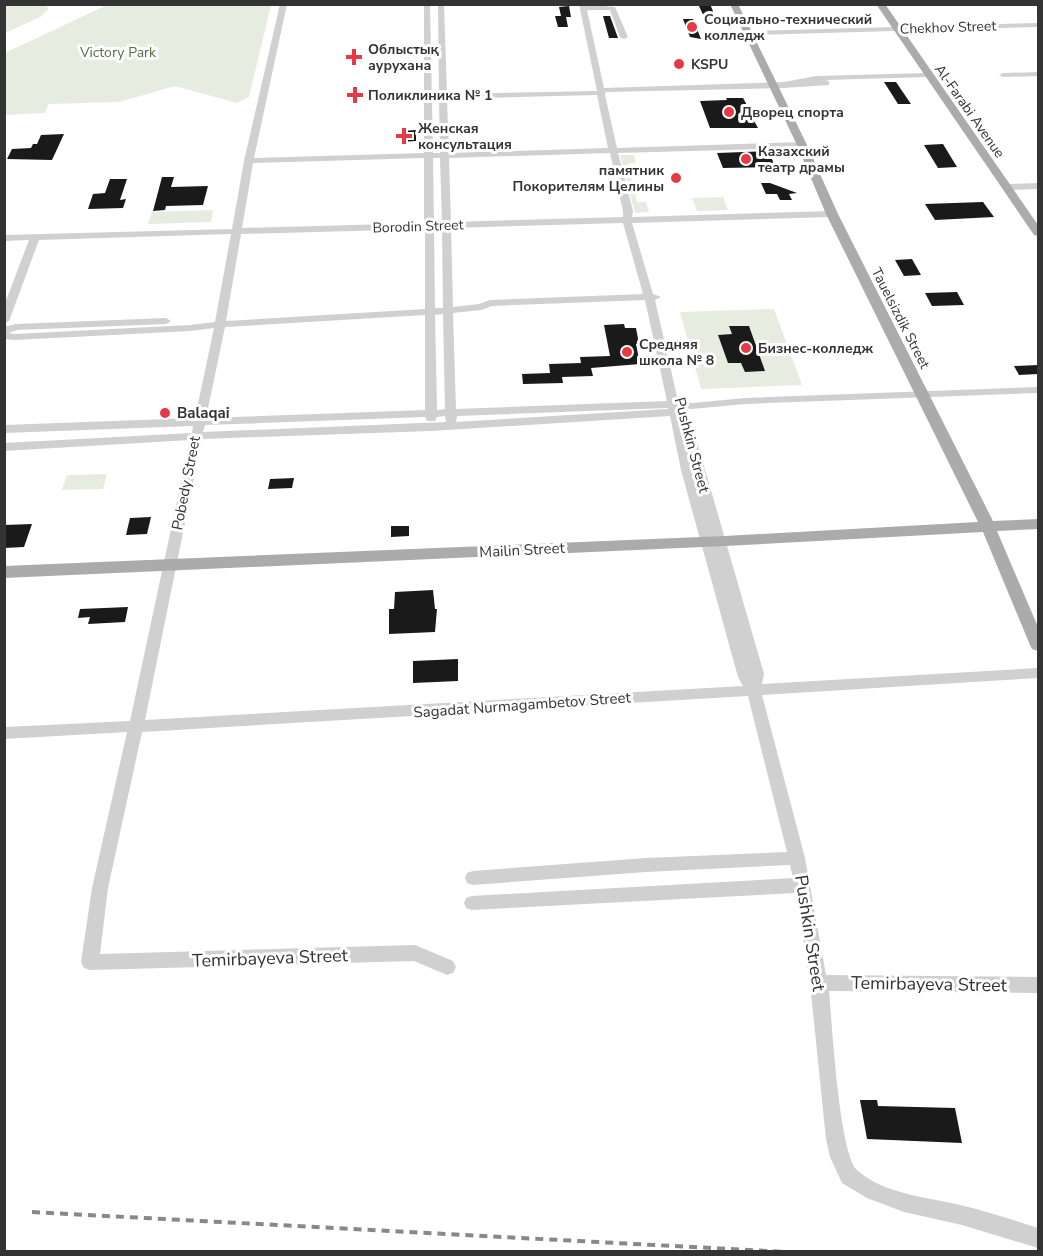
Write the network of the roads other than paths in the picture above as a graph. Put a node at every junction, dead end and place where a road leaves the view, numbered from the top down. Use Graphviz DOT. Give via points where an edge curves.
graph roads {
  1 [pos="284,4"];
  2 [pos="427,4"];
  3 [pos="441,4"];
  4 [pos="734,4"];
  5 [pos="880,4"];
  6 [pos="583,6"];
  7 [pos="616,6"];
  8 [pos="1038,25"];
  9 [pos="896,29"];
  10 [pos="749,33"];
  11 [pos="624,37"];
  12 [pos="1038,74"];
  13 [pos="928,75"];
  14 [pos="1003,75"];
  15 [pos="776,84"];
  16 [pos="602,89"];
  17 [pos="443,92"];
  18 [pos="428,93"];
  19 [pos="800,142"];
  20 [pos="612,147"];
  21 [pos="428,153"];
  22 [pos="445,153"];
  23 [pos="249,158"];
  24 [pos="1038,186"];
  25 [pos="1007,187"];
  26 [pos="832,214"];
  27 [pos="630,217"];
  28 [pos="446,225"];
  29 [pos="429,226"];
  30 [pos="237,231"];
  31 [pos="1038,233"];
  32 [pos="34,237"];
  33 [pos="4,238"];
  34 [pos="652,297"];
  35 [pos="448,308"];
  36 [pos="430,312"];
  37 [pos="4,321"];
  38 [pos="220,324"];
  39 [pos="4,333"];
  40 [pos="1038,390"];
  41 [pos="923,395"];
  42 [pos="680,408"];
  43 [pos="451,412"];
  44 [pos="431,413"];
  45 [pos="198,421"];
  46 [pos="452,426"];
  47 [pos="430,427"];
  48 [pos="4,429"];
  49 [pos="195,436"];
  50 [pos="4,447"];
  51 [pos="1038,524"];
  52 [pos="988,527"];
  53 [pos="713,541"];
  54 [pos="169,566"];
  55 [pos="4,572"];
  56 [pos="1038,645"];
  57 [pos="1038,673"];
  58 [pos="752,682"];
  59 [pos="136,726"];
  60 [pos="4,733"];
  61 [pos="797,858"];
  62 [pos="473,878"];
  63 [pos="803,885"];
  64 [pos="472,903"];
  65 [pos="90,962"];
  66 [pos="447,967"];
  67 [pos="819,983"];
  68 [pos="1038,985"];
  69 [pos="1038,1238"];
  1 -- 23 [label="street, Pobedy Street"];
  2 -- 18 [label="street"];
  3 -- 17 [label="street"];
  4 -- 10 [label="main road, Tauelsіzdіk Street"];
  5 -- 9 [label="main road, Al-Farabi Avenue"];
  6 -- 7 [label="street"];
  6 -- 16 [label="street, Pushkin Street"];
  7 -- 11 [label="street"];
  8 -- 9 [label="street, Chekhov Street"];
  9 -- 10 [label="street, Chekhov Street"];
  9 -- 13 [label="main road, Al-Farabi Avenue"];
  10 -- 15 [label="main road, Tauelsіzdіk Street"];
  12 -- 14 [label="street"];
  13 -- 15 [label="street"];
  13 -- 25 [label="main road, Al-Farabi Avenue"];
  15 -- 16 [label="street"];
  15 -- 19 [label="main road, Tauelsіzdіk Street"];
  16 -- 17 [label="street"];
  16 -- 20 [label="street, Pushkin Street"];
  17 -- 18 [label="street"];
  17 -- 22 [label="street"];
  18 -- 21 [label="street"];
  19 -- 20 [label="street"];
  19 -- 26 [label="main road, Tauelsіzdіk Street"];
  20 -- 22 [label="street"];
  20 -- 27 [label="street, Pushkin Street"];
  21 -- 22 [label="street"];
  21 -- 23 [label="street"];
  21 -- 29 [label="street"];
  22 -- 28 [label="street"];
  23 -- 30 [label="street, Pobedy Street"];
  24 -- 25 [label="street"];
  25 -- 31 [label="main road, Al-Farabi Avenue"];
  26 -- 27 [label="street, Borodin Street"];
  26 -- 41 [label="main road, Tauelsіzdіk Street"];
  27 -- 28 [label="street, Borodin Street"];
  27 -- 34 [label="street, Pushkin Street"];
  28 -- 29 [label="street, Borodin Street"];
  28 -- 35 [label="street"];
  29 -- 30 [label="street, Borodin Street"];
  29 -- 36 [label="street"];
  30 -- 32 [label="street, Borodin Street"];
  30 -- 38 [label="street, Pobedy Street"];
  32 -- 33 [label="street, Borodin Street"];
  32 -- 37 [label="street"];
  34 -- 35 [label="street"];
  34 -- 42 [label="street, Pushkin Street"];
  35 -- 36 [label="street"];
  35 -- 43 [label="street"];
  36 -- 38 [label="street"];
  36 -- 44 [label="street"];
  38 -- 39 [label="street" via="15,337"];
  38 -- 45 [label="street, Pobedy Street"];
  40 -- 41 [label="street"];
  41 -- 42 [label="street" via="745,401"];
  41 -- 52 [label="main road, Tauelsіzdіk Street"];
  42 -- 43 [label="street"];
  42 -- 46 [label="street"];
  42 -- 53 [label="street, Pushkin Street"];
  43 -- 44 [label="street"];
  43 -- 46 [label="street"];
  44 -- 45 [label="street"];
  44 -- 47 [label="street"];
  45 -- 48 [label="street"];
  45 -- 49 [label="street, Pobedy Street"];
  46 -- 47 [label="street"];
  47 -- 49 [label="street"];
  49 -- 50 [label="street"];
  49 -- 54 [label="street, Pobedy Street"];
  51 -- 52 [label="main road, Mailin Street"];
  52 -- 53 [label="main road, Mailin Street"];
  52 -- 56 [label="main road, Tauelsіzdіk Street"];
  53 -- 54 [label="main road, Mailin Street"];
  53 -- 58 [label="street, Pushkin Street"];
  54 -- 55 [label="main road, Mailin Street"];
  54 -- 59 [label="street, Pobedy Street"];
  57 -- 58 [label="street, Sagadat Nurmagambetov Street"];
  58 -- 59 [label="street, Sagadat Nurmagambetov Street"];
  58 -- 61 [label="street, Pushkin Street"];
  59 -- 60 [label="street, Sagadat Nurmagambetov Street"];
  59 -- 65 [label="street, Pobedy Street" via="100,888"];
  61 -- 62 [label="street"];
  61 -- 63 [label="street, Pushkin Street"];
  63 -- 64 [label="street"];
  63 -- 67 [label="street, Pushkin Street"];
  65 -- 66 [label="street, Temirbayeva Street" via="415,953"];
  67 -- 68 [label="street, Temirbayeva Street"];
  67 -- 69 [label="street, Pushkin Street" via="835,1139 849,1176 904,1202"];
}
